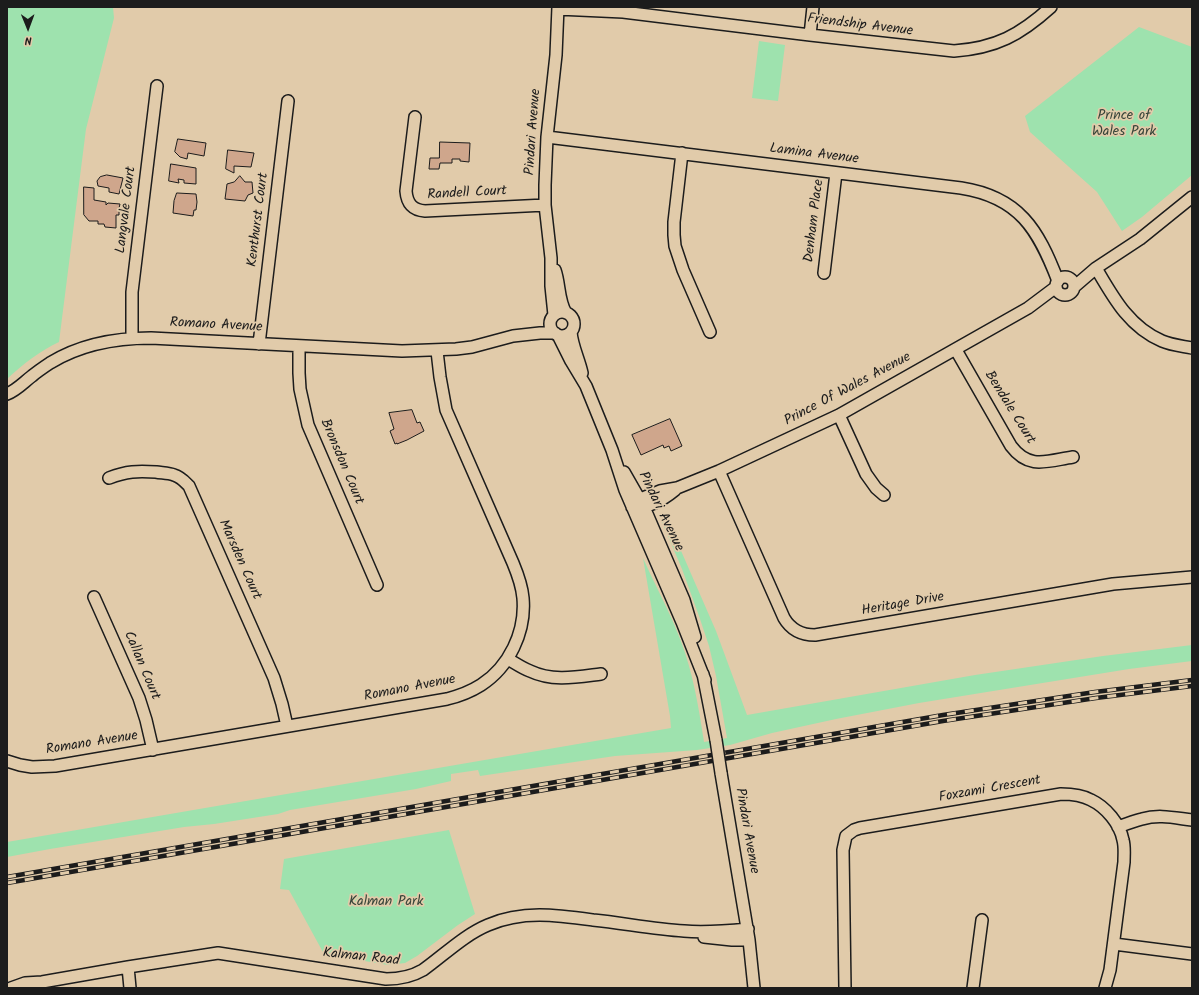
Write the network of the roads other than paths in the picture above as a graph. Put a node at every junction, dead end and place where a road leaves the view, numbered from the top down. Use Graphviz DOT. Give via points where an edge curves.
graph roads {
  1 [pos="813,7"];
  2 [pos="1051,7"];
  3 [pos="558,8"];
  4 [pos="810,35"];
  5 [pos="157,86"];
  6 [pos="288,101"];
  7 [pos="415,117"];
  8 [pos="547,137"];
  9 [pos="682,154"];
  10 [pos="836,173"];
  11 [pos="1192,197"];
  12 [pos="545,205"];
  13 [pos="551,258"];
  14 [pos="1096,268"];
  15 [pos="824,273"];
  16 [pos="1064,284"];
  17 [pos="566,313"];
  18 [pos="552,318"];
  19 [pos="571,332"];
  20 [pos="710,332"];
  21 [pos="556,334"];
  22 [pos="513,336"];
  23 [pos="132,338"];
  24 [pos="259,344"];
  25 [pos="299,346"];
  26 [pos="1192,348"];
  27 [pos="956,350"];
  28 [pos="437,351"];
  29 [pos="586,386"];
  30 [pos="7,394"];
  31 [pos="839,415"];
  32 [pos="1073,457"];
  33 [pos="720,470"];
  34 [pos="109,478"];
  35 [pos="884,494"];
  36 [pos="639,505"];
  37 [pos="1192,577"];
  38 [pos="377,585"];
  39 [pos="94,597"];
  40 [pos="508,658"];
  41 [pos="601,674"];
  42 [pos="287,726"];
  43 [pos="153,750"];
  44 [pos="7,761"];
  45 [pos="1192,820"];
  46 [pos="1118,827"];
  47 [pos="982,920"];
  48 [pos="749,935"];
  49 [pos="1114,944"];
  50 [pos="1192,954"];
  51 [pos="128,967"];
  52 [pos="42,982"];
  53 [pos="11,988"];
  54 [pos="28,988"];
  55 [pos="130,988"];
  56 [pos="754,988"];
  57 [pos="845,988"];
  58 [pos="973,988"];
  59 [pos="1105,988"];
  1 -- 4 [label="street"];
  2 -- 4 [label="street, Friendship Avenue" via="1021,31 987,46 969,50 938,50"];
  3 -- 4 [label="street, Friendship Avenue" via="623,12"];
  3 -- 8 [label="street, Pindari Avenue" via="556,55"];
  5 -- 23 [label="street, Langvale Court" via="132,292"];
  6 -- 24 [label="street, Kenthurst Court"];
  7 -- 12 [label="street, Randell Court" via="406,192 410,206 425,212"];
  8 -- 9 [label="street, Lamina Avenue"];
  8 -- 12 [label="street, Pindari Avenue"];
  9 -- 10 [label="street, Lamina Avenue"];
  9 -- 20 [label="street" via="674,222 675,246"];
  10 -- 15 [label="street, Denham Place"];
  10 -- 16 [label="street, Lamina Avenue" via="967,189 992,196 1022,216"];
  11 -- 14 [label="street, Prince Of Wales Avenue" via="1140,239"];
  12 -- 13 [label="street, Pindari Avenue"];
  13 -- 17 [label="street, Pindari Avenue" via="562,307"];
  13 -- 18 [label="street, Pindari Avenue"];
  14 -- 16 [label="street, Prince Of Wales Avenue"];
  14 -- 26 [label="street" via="1123,311 1141,329 1162,341"];
  16 -- 27 [label="street, Prince Of Wales Avenue"];
  17 -- 18 [label="street" via="560,313"];
  17 -- 19 [label="street" via="573,321"];
  18 -- 21 [label="street" via="550,327"];
  18 -- 22 [label="street, Romano Avenue"];
  19 -- 21 [label="street" via="565,335"];
  19 -- 29 [label="street, Pindari Avenue"];
  21 -- 22 [label="street, Romano Avenue"];
  21 -- 29 [label="street, Pindari Avenue"];
  22 -- 28 [label="street, Romano Avenue" via="472,347"];
  23 -- 24 [label="street, Romano Avenue"];
  23 -- 30 [label="street, Romano Avenue" via="86,346 70,353"];
  24 -- 25 [label="street, Romano Avenue"];
  25 -- 28 [label="street, Romano Avenue"];
  25 -- 38 [label="street, Bronsdon Court" via="300,389 308,425"];
  27 -- 31 [label="street, Prince Of Wales Avenue"];
  27 -- 32 [label="street, Bendale Court" via="1019,456 1034,462"];
  28 -- 40 [label="street, Romano Avenue" via="446,410 451,424 521,586 522,620 516,644"];
  29 -- 36 [label="street, Pindari Avenue" via="625,490"];
  31 -- 33 [label="street, Prince Of Wales Avenue"];
  31 -- 35 [label="street" via="866,474"];
  33 -- 36 [label="street, Prince Of Wales Avenue" via="677,488 660,491"];
  33 -- 37 [label="street, Heritage Drive" via="784,618 796,631 808,635 1113,584"];
  34 -- 42 [label="street, Marsden Court" via="136,471 166,473 179,477 189,486 274,678"];
  36 -- 48 [label="street, Pindari Avenue, bridge" via="705,680"];
  39 -- 43 [label="street, Callan Court" via="143,710"];
  40 -- 41 [label="street" via="529,671 549,678"];
  40 -- 42 [label="street, Romano Avenue" via="482,685 458,696"];
  42 -- 43 [label="street, Romano Avenue"];
  43 -- 44 [label="street, Romano Avenue" via="55,766 32,767"];
  45 -- 46 [label="street" via="1162,816"];
  46 -- 49 [label="street, Foxzami Crescent" via="1125,849"];
  46 -- 57 [label="street, Foxzami Crescent" via="1111,816 1092,800 1061,794 854,830 846,836 843,844"];
  47 -- 58 [label="street"];
  48 -- 51 [label="street, Kalman Road" via="717,939 685,932 566,916 522,915 501,920 478,930 415,975 395,979 218,953"];
  48 -- 56 [label="street, Pindari Avenue"];
  49 -- 50 [label="street"];
  49 -- 59 [label="street, Foxzami Crescent"];
  51 -- 52 [label="street, Kalman Road"];
  51 -- 55 [label="street"];
  52 -- 53 [label="street, Kalman Road" via="25,983"];
  52 -- 54 [label="street, Kalman Road"];
}
